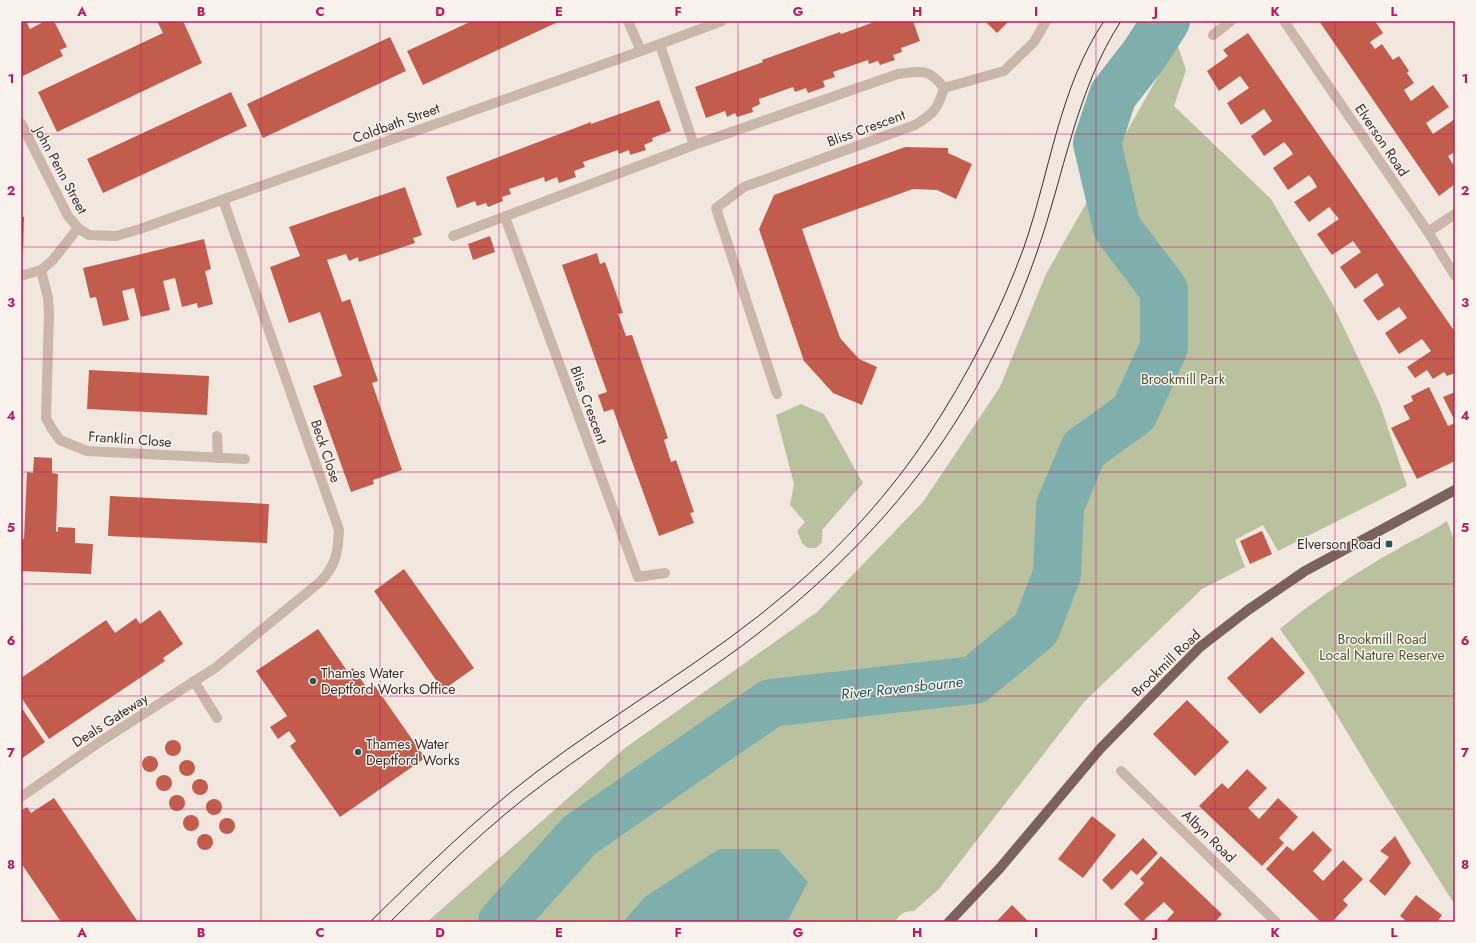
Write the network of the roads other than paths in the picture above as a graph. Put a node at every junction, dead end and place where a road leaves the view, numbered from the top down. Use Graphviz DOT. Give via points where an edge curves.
graph roads {
  1 [pos="628,21"];
  2 [pos="722,21"];
  3 [pos="1046,21"];
  4 [pos="1231,21"];
  5 [pos="1284,21"];
  6 [pos="1213,35"];
  7 [pos="660,45"];
  8 [pos="641,52"];
  9 [pos="944,88"];
  10 [pos="21,123"];
  11 [pos="694,145"];
  12 [pos="223,200"];
  13 [pos="1455,214"];
  14 [pos="505,217"];
  15 [pos="78,228"];
  16 [pos="1428,232"];
  17 [pos="453,236"];
  18 [pos="40,270"];
  19 [pos="21,276"];
  20 [pos="1455,276"];
  21 [pos="777,394"];
  22 [pos="217,436"];
  23 [pos="218,458"];
  24 [pos="245,459"];
  25 [pos="1455,490"];
  26 [pos="665,573"];
  27 [pos="215,668"];
  28 [pos="194,681"];
  29 [pos="217,718"];
  30 [pos="1121,771"];
  31 [pos="21,797"];
  32 [pos="949,922"];
  33 [pos="1276,922"];
  1 -- 8 [label="street"];
  2 -- 7 [label="street, Coldbath Street"];
  3 -- 9 [label="street" via="1034,42 1004,70"];
  4 -- 6 [label="street"];
  5 -- 16 [label="street, Elverson Road"];
  7 -- 8 [label="street, Coldbath Street"];
  7 -- 11 [label="street"];
  8 -- 12 [label="street, Coldbath Street"];
  9 -- 11 [label="street" via="937,78 929,73 898,74"];
  9 -- 21 [label="street, Bliss Crescent" via="940,103 931,115 915,125 744,187 716,208"];
  10 -- 15 [label="street, John Penn Street" via="68,216"];
  11 -- 14 [label="street"];
  12 -- 15 [label="street, Coldbath Street" via="116,236 89,235"];
  12 -- 27 [label="street, Beck Close" via="338,530 338,548 331,571 320,582"];
  13 -- 16 [label="street"];
  14 -- 17 [label="street"];
  14 -- 26 [label="street, Bliss Crescent" via="638,577"];
  15 -- 18 [label="street" via="52,261"];
  16 -- 20 [label="street, Elverson Road"];
  18 -- 19 [label="street"];
  18 -- 23 [label="street, Franklin Close" via="48,298 49,313 46,418 60,440 86,451"];
  22 -- 23 [label="street"];
  23 -- 24 [label="street, Franklin Close"];
  25 -- 32 [label="main road, Brookmill Road" via="1305,572 1248,610 1200,647 1100,749 1000,868"];
  27 -- 28 [label="street, Deals Gateway"];
  28 -- 29 [label="street"];
  28 -- 31 [label="street, Deals Gateway"];
  30 -- 33 [label="street, Albyn Road"];
}
